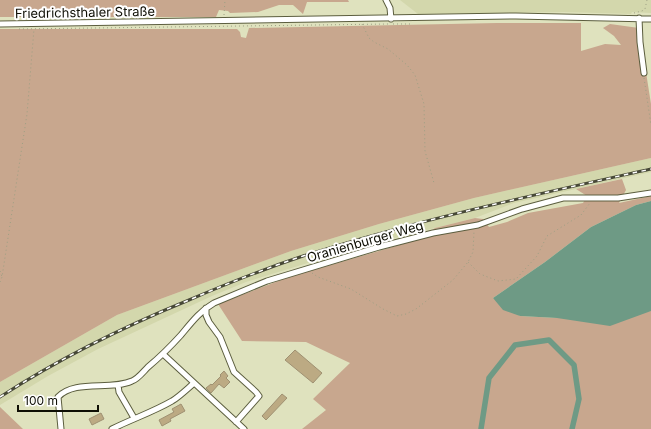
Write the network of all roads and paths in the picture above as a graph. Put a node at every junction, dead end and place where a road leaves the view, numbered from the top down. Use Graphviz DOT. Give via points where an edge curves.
graph roads {
  1 [pos="225,0"];
  2 [pos="386,0"];
  3 [pos="647,0"];
  4 [pos="633,16"];
  5 [pos="639,18"];
  6 [pos="391,19"];
  7 [pos="651,19"];
  8 [pos="224,21"];
  9 [pos="362,22"];
  10 [pos="0,24"];
  11 [pos="412,24"];
  12 [pos="34,27"];
  13 [pos="14,29"];
  14 [pos="644,73"];
  15 [pos="650,125"];
  16 [pos="434,182"];
  17 [pos="651,193"];
  18 [pos="594,198"];
  19 [pos="474,226"];
  20 [pos="468,262"];
  21 [pos="306,270"];
  22 [pos="0,271"];
  23 [pos="2,277"];
  24 [pos="0,282"];
  25 [pos="206,308"];
  26 [pos="162,354"];
  27 [pos="194,383"];
  28 [pos="118,385"];
  29 [pos="134,418"];
  30 [pos="236,422"];
  31 [pos="61,429"];
  32 [pos="112,429"];
  33 [pos="244,429"];
  1 -- 8 [label="path"];
  2 -- 6 [label="street"];
  3 -- 4 [label="path" via="645,9 633,13"];
  5 -- 6 [label="street, Friedrichsthaler Straße" via="516,16"];
  5 -- 7 [label="street, Friedrichsthaler Straße"];
  5 -- 14 [label="street"];
  6 -- 9 [label="street, Friedrichsthaler Straße"];
  8 -- 9 [label="street, Friedrichsthaler Straße"];
  8 -- 12 [label="street, Friedrichsthaler Straße"];
  9 -- 11 [label="path"];
  9 -- 12 [label="path"];
  9 -- 16 [label="path" via="369,38 388,49 415,74 424,104 425,151"];
  10 -- 12 [label="street, Friedrichsthaler Straße"];
  12 -- 13 [label="path"];
  12 -- 23 [label="path" via="27,114"];
  14 -- 15 [label="path"];
  17 -- 18 [label="street, Oranienburger Weg" via="618,198"];
  18 -- 19 [label="street, Oranienburger Weg" via="563,198"];
  18 -- 20 [label="path" via="581,215 547,236 538,256 516,279 498,281 480,274"];
  19 -- 20 [label="path" via="473,252"];
  19 -- 21 [label="street, Oranienburger Weg" via="379,247"];
  20 -- 21 [label="path" via="453,280 416,309 397,316 351,289"];
  21 -- 25 [label="street, Oranienburger Weg" via="267,281"];
  22 -- 23 [label="path"];
  23 -- 24 [label="path"];
  25 -- 26 [label="street, Oranienburger Weg"];
  25 -- 30 [label="street" via="209,322 220,337 234,372 259,396"];
  26 -- 27 [label="street"];
  26 -- 28 [label="street, Oranienburger Weg" via="132,381"];
  27 -- 29 [label="street" via="170,402"];
  27 -- 30 [label="street"];
  28 -- 29 [label="street" via="119,392"];
  28 -- 31 [label="street, Oranienburger Weg" via="64,391 58,397"];
  29 -- 32 [label="street"];
  30 -- 33 [label="street"];
}
